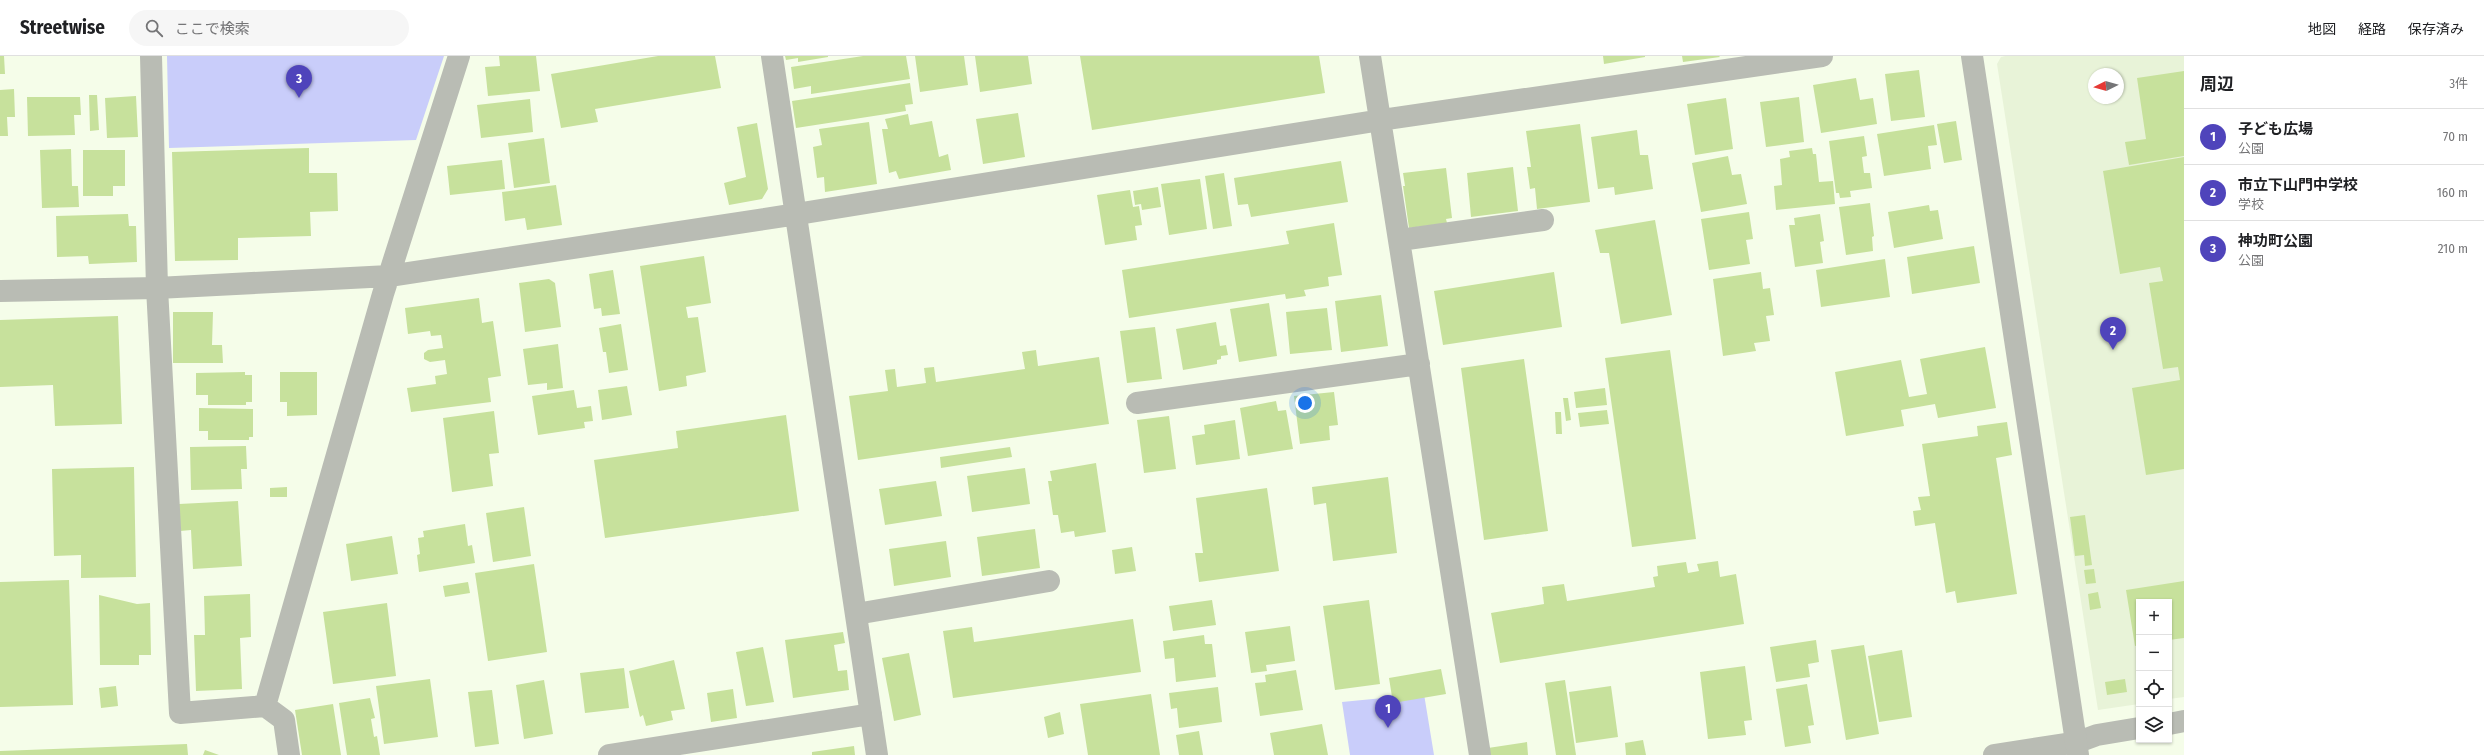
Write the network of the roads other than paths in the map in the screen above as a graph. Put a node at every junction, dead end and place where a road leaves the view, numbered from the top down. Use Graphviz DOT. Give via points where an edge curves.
graph roads {
  1 [pos="151,56"];
  2 [pos="459,56"];
  3 [pos="772,56"];
  4 [pos="1370,56"];
  5 [pos="1822,56"];
  6 [pos="1972,56"];
  7 [pos="1381,120"];
  8 [pos="797,214"];
  9 [pos="1543,220"];
  10 [pos="1400,240"];
  11 [pos="389,276"];
  12 [pos="157,288"];
  13 [pos="0,291"];
  14 [pos="1419,364"];
  15 [pos="1137,403"];
  16 [pos="1049,581"];
  17 [pos="856,614"];
  18 [pos="264,706"];
  19 [pos="871,714"];
  20 [pos="2184,721"];
  21 [pos="2172,723"];
  22 [pos="2136,728"];
  23 [pos="2078,748"];
  24 [pos="289,755"];
  25 [pos="609,755"];
  26 [pos="877,755"];
  27 [pos="1480,755"];
  28 [pos="1994,755"];
  1 -- 12 [label="street"];
  2 -- 11 [label="street"];
  3 -- 8 [label="street"];
  4 -- 7 [label="street"];
  5 -- 7 [label="street"];
  6 -- 23 [label="street"];
  7 -- 8 [label="street"];
  7 -- 10 [label="street"];
  8 -- 11 [label="street"];
  8 -- 17 [label="street"];
  9 -- 10 [label="street"];
  10 -- 14 [label="street"];
  11 -- 12 [label="street"];
  11 -- 18 [label="street"];
  12 -- 13 [label="street"];
  12 -- 18 [label="street" via="180,713"];
  14 -- 15 [label="street"];
  14 -- 27 [label="street"];
  16 -- 17 [label="street"];
  17 -- 19 [label="street"];
  18 -- 24 [label="street" via="284,720"];
  19 -- 25 [label="street"];
  19 -- 26 [label="street"];
  20 -- 21 [label="street"];
  22 -- 23 [label="street" via="2097,735"];
  23 -- 28 [label="street"];
}
